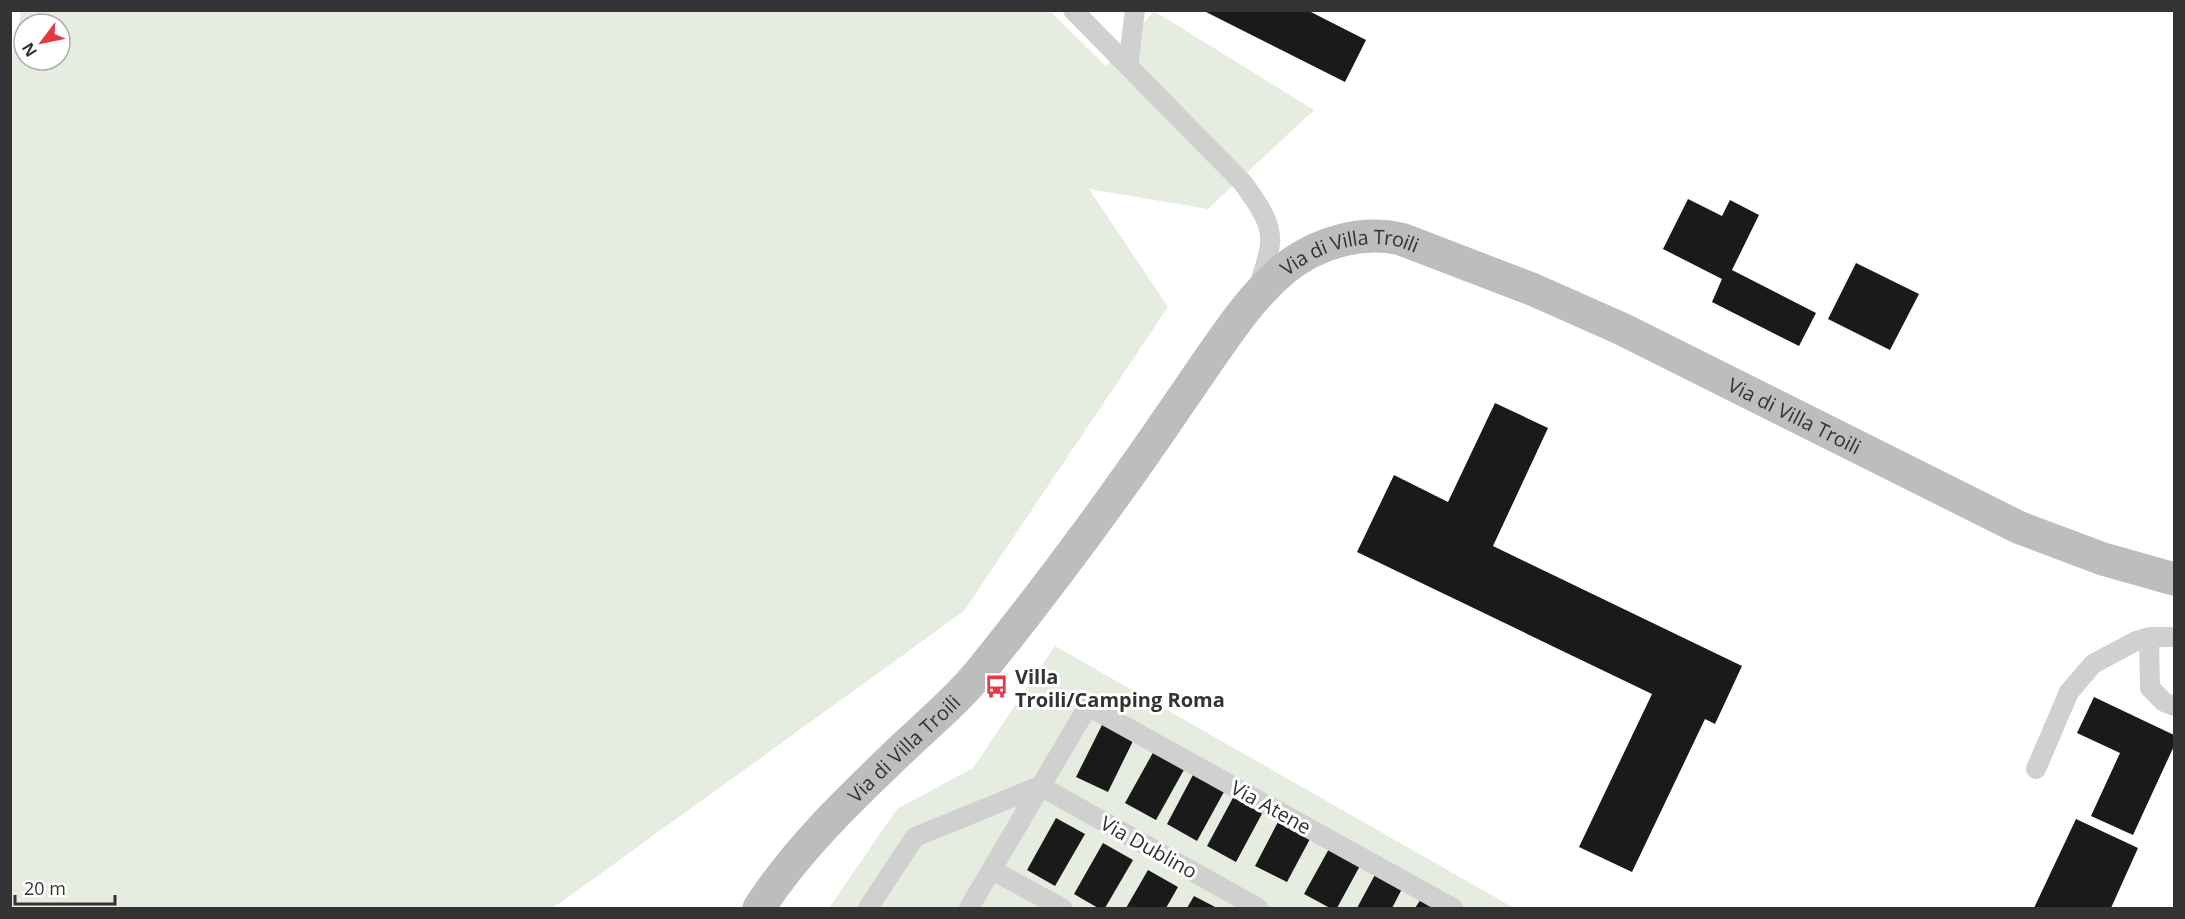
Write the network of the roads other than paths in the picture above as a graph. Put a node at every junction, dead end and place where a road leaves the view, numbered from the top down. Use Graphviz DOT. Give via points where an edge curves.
graph roads {
  1 [pos="1073,10"];
  2 [pos="1135,10"];
  3 [pos="1128,66"];
  4 [pos="1256,295"];
  5 [pos="2175,579"];
  6 [pos="2149,637"];
  7 [pos="2175,637"];
  8 [pos="2175,706"];
  9 [pos="2036,769"];
  10 [pos="1040,786"];
  11 [pos="992,870"];
  12 [pos="759,909"];
  13 [pos="868,909"];
  14 [pos="969,909"];
  15 [pos="1062,909"];
  16 [pos="1258,909"];
  17 [pos="1453,909"];
  1 -- 3 [label="lane"];
  2 -- 3 [label="lane"];
  3 -- 4 [label="lane" via="1243,183 1263,215 1270,244"];
  4 -- 5 [label="street, Via di Villa Troili" via="1296,260 1336,242 1366,235 1401,239 1622,329 2018,527 2103,559"];
  4 -- 12 [label="street, Via di Villa Troili" via="1113,499 983,668 824,825"];
  6 -- 7 [label="lane"];
  6 -- 8 [label="lane" via="2150,688 2164,702"];
  6 -- 9 [label="lane" via="2093,664 2069,692"];
  10 -- 11 [label="lane"];
  10 -- 13 [label="lane" via="915,837"];
  10 -- 16 [label="lane, Via Dublino"];
  10 -- 17 [label="lane, Via Atene" via="1088,706"];
  11 -- 14 [label="lane"];
  11 -- 15 [label="lane"];
}
